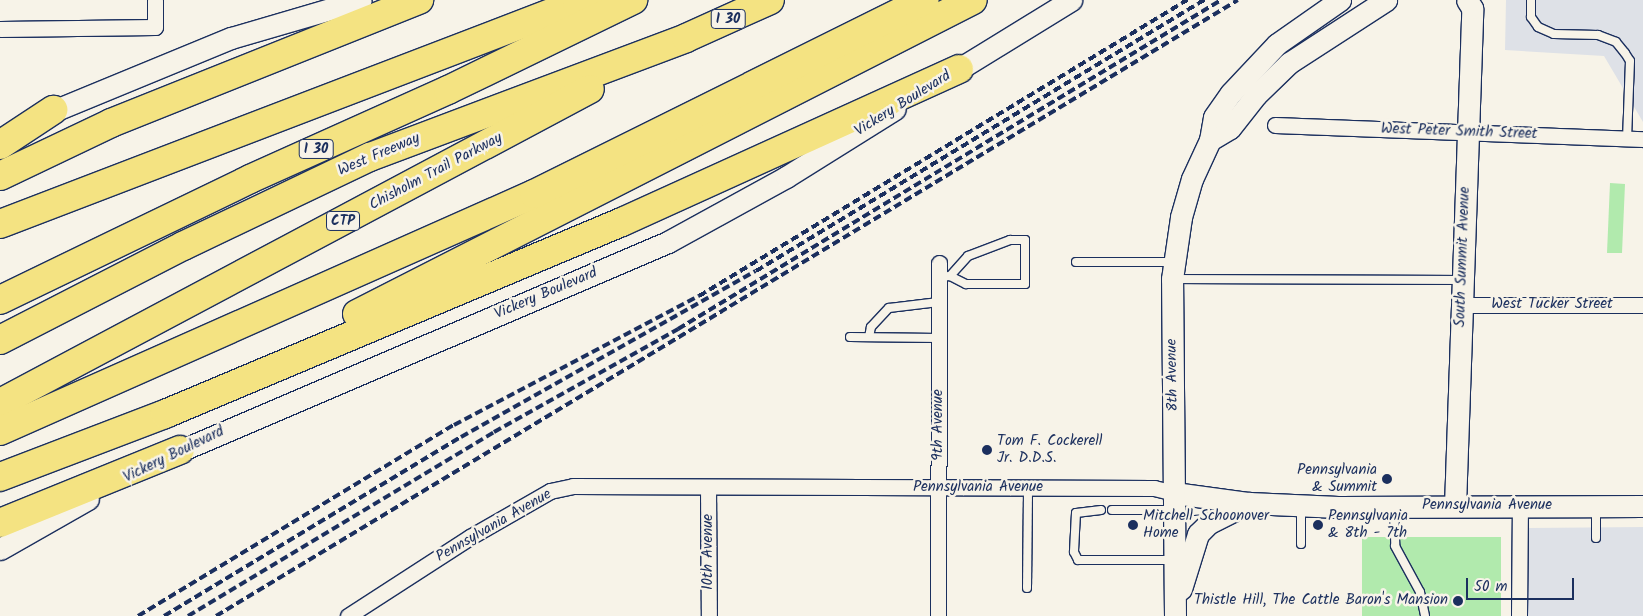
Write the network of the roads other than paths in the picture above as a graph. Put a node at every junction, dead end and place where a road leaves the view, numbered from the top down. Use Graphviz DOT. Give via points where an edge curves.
graph roads {
  1 [pos="155,0"];
  2 [pos="361,0"];
  3 [pos="419,0"];
  4 [pos="605,0"];
  5 [pos="633,0"];
  6 [pos="770,0"];
  7 [pos="924,0"];
  8 [pos="973,0"];
  9 [pos="1071,0"];
  10 [pos="1340,0"];
  11 [pos="1386,0"];
  12 [pos="1531,0"];
  13 [pos="1473,3"];
  14 [pos="0,29"];
  15 [pos="686,38"];
  16 [pos="959,69"];
  17 [pos="53,110"];
  18 [pos="1275,125"];
  19 [pos="1467,133"];
  20 [pos="0,135"];
  21 [pos="1627,138"];
  22 [pos="1643,139"];
  23 [pos="1210,140"];
  24 [pos="0,145"];
  25 [pos="0,176"];
  26 [pos="11,219"];
  27 [pos="1076,262"];
  28 [pos="1173,271"];
  29 [pos="943,272"];
  30 [pos="1462,280"];
  31 [pos="0,300"];
  32 [pos="939,302"];
  33 [pos="394,305"];
  34 [pos="1461,305"];
  35 [pos="1643,305"];
  36 [pos="850,336"];
  37 [pos="869,337"];
  38 [pos="939,338"];
  39 [pos="0,340"];
  40 [pos="0,403"];
  41 [pos="0,431"];
  42 [pos="180,450"];
  43 [pos="0,477"];
  44 [pos="708,488"];
  45 [pos="939,488"];
  46 [pos="1028,488"];
  47 [pos="1175,502"];
  48 [pos="1250,503"];
  49 [pos="1301,505"];
  50 [pos="1394,506"];
  51 [pos="1455,506"];
  52 [pos="1520,506"];
  53 [pos="1596,506"];
  54 [pos="1643,506"];
  55 [pos="1101,510"];
  56 [pos="1112,510"];
  57 [pos="0,523"];
  58 [pos="1596,538"];
  59 [pos="1301,544"];
  60 [pos="0,549"];
  61 [pos="1175,560"];
  62 [pos="1027,588"];
  63 [pos="1175,612"];
  64 [pos="1425,615"];
  65 [pos="348,616"];
  66 [pos="709,616"];
  67 [pos="938,616"];
  68 [pos="1519,616"];
  1 -- 14 [label="street" via="155,27"];
  2 -- 17 [label="main road" via="231,38"];
  3 -- 25 [label="highway" via="103,127"];
  4 -- 26 [label="highway" via="577,3"];
  5 -- 31 [label="highway, West Freeway / I 30"];
  6 -- 15 [label="highway, West Freeway / I 30"];
  7 -- 41 [label="highway" via="563,180"];
  8 -- 33 [label="highway"];
  9 -- 16 [label="main road, Vickery Boulevard"];
  10 -- 23 [label="main road, 8th Avenue" via="1258,62 1214,117"];
  11 -- 23 [label="main road" via="1289,63 1256,95 1230,128"];
  12 -- 21 [label="lane" via="1531,17 1538,28 1554,34 1598,35 1616,42 1625,53 1630,61"];
  13 -- 19 [label="main road, South Summit Avenue"];
  15 -- 39 [label="highway, West Freeway / I 30" via="370,157 182,246"];
  15 -- 40 [label="highway, Chisholm Trail Parkway / CTP"];
  16 -- 33 [label="highway" via="622,222"];
  16 -- 42 [label="main road, Vickery Boulevard" via="706,222 634,257"];
  17 -- 20 [label="main road"];
  17 -- 24 [label="highway"];
  18 -- 19 [label="street, West Peter Smith Street"];
  19 -- 21 [label="street, West Peter Smith Street"];
  19 -- 30 [label="main road, South Summit Avenue"];
  21 -- 22 [label="street, West Peter Smith Street"];
  23 -- 28 [label="main road, 8th Avenue" via="1186,199"];
  27 -- 28 [label="lane"];
  28 -- 30 [label="lane"];
  28 -- 47 [label="main road, 8th Avenue"];
  29 -- 29 [label="lane" via="966,284 1025,284 1025,240 1010,240 968,256"];
  29 -- 32 [label="street, 9th Avenue"];
  30 -- 34 [label="main road, South Summit Avenue"];
  32 -- 37 [label="lane" via="888,308 872,327"];
  32 -- 38 [label="street, 9th Avenue"];
  33 -- 43 [label="highway" via="165,414"];
  34 -- 35 [label="street, West Tucker Street"];
  34 -- 51 [label="main road, South Summit Avenue"];
  36 -- 37 [label="lane"];
  37 -- 38 [label="lane"];
  38 -- 45 [label="street, 9th Avenue"];
  42 -- 57 [label="highway"];
  42 -- 60 [label="main road, Vickery Boulevard"];
  44 -- 45 [label="street, Pennsylvania Avenue"];
  44 -- 65 [label="street, Pennsylvania Avenue" via="573,486 550,491 470,537"];
  44 -- 66 [label="street, 10th Avenue"];
  45 -- 46 [label="street, Pennsylvania Avenue"];
  45 -- 67 [label="street, 9th Avenue"];
  46 -- 47 [label="street, Pennsylvania Avenue" via="1154,488"];
  46 -- 62 [label="lane"];
  47 -- 48 [label="main road, Pennsylvania Avenue"];
  47 -- 56 [label="lane"];
  47 -- 61 [label="main road, 8th Avenue"];
  48 -- 49 [label="main road, Pennsylvania Avenue"];
  48 -- 63 [label="main road" via="1209,523 1198,534"];
  49 -- 50 [label="main road, Pennsylvania Avenue"];
  49 -- 59 [label="lane"];
  50 -- 51 [label="main road, Pennsylvania Avenue"];
  50 -- 64 [label="lane" via="1395,546 1420,592"];
  51 -- 52 [label="main road, Pennsylvania Avenue"];
  52 -- 53 [label="main road, Pennsylvania Avenue"];
  52 -- 68 [label="street"];
  53 -- 54 [label="main road, Pennsylvania Avenue"];
  53 -- 58 [label="lane"];
  55 -- 61 [label="lane" via="1076,513 1074,552 1078,560"];
  61 -- 63 [label="main road, 8th Avenue"];
}
